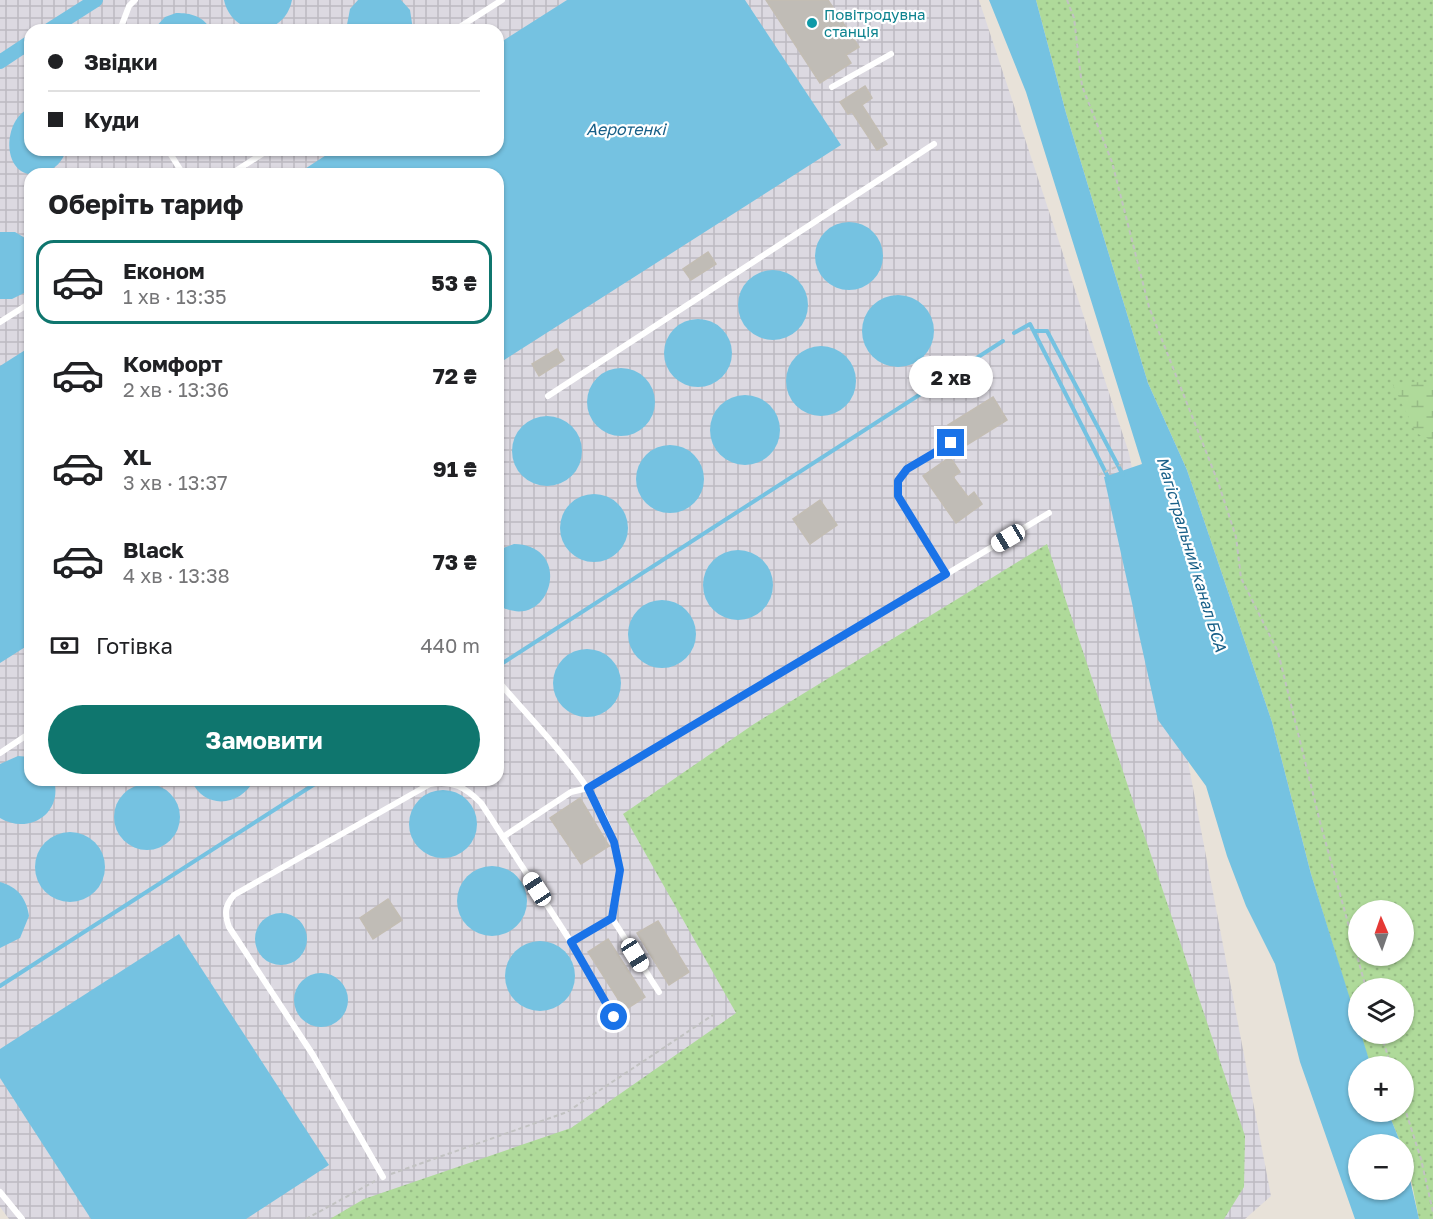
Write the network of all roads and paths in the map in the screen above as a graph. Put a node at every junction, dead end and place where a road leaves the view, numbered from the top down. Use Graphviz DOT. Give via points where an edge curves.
graph roads {
  1 [pos="135,0"];
  2 [pos="502,0"];
  3 [pos="1067,0"];
  4 [pos="122,24"];
  5 [pos="464,24"];
  6 [pos="891,54"];
  7 [pos="832,87"];
  8 [pos="934,144"];
  9 [pos="259,156"];
  10 [pos="240,168"];
  11 [pos="24,307"];
  12 [pos="0,322"];
  13 [pos="548,396"];
  14 [pos="951,443"];
  15 [pos="1122,464"];
  16 [pos="1098,476"];
  17 [pos="1048,513"];
  18 [pos="946,574"];
  19 [pos="504,688"];
  20 [pos="24,737"];
  21 [pos="0,753"];
  22 [pos="426,786"];
  23 [pos="460,786"];
  24 [pos="588,788"];
  25 [pos="502,837"];
  26 [pos="612,918"];
  27 [pos="571,942"];
  28 [pos="1363,978"];
  29 [pos="658,992"];
  30 [pos="713,1015"];
  31 [pos="614,1017"];
  32 [pos="1409,1122"];
  33 [pos="383,1177"];
  34 [pos="0,1192"];
  35 [pos="1433,1212"];
  36 [pos="22,1219"];
  37 [pos="306,1219"];
  1 -- 4 [label="lane"];
  2 -- 5 [label="lane"];
  3 -- 28 [label="path" via="1074,18 1082,86 1112,162 1149,307 1218,482 1236,537 1241,578 1278,652"];
  6 -- 7 [label="lane"];
  8 -- 13 [label="lane"];
  9 -- 10 [label="lane"];
  11 -- 12 [label="lane"];
  14 -- 18 [label="lane" via="907,469 898,481 898,496"];
  15 -- 16 [label="path"];
  17 -- 18 [label="lane"];
  18 -- 24 [label="lane"];
  19 -- 24 [label="lane"];
  20 -- 21 [label="lane"];
  22 -- 33 [label="lane" via="234,895 226,904 229,927 313,1055"];
  23 -- 25 [label="lane" via="481,803"];
  24 -- 25 [label="lane" via="571,792"];
  24 -- 26 [label="lane" via="614,842 620,870"];
  25 -- 27 [label="lane"];
  26 -- 27 [label="lane"];
  26 -- 29 [label="lane"];
  27 -- 31 [label="lane"];
  30 -- 33 [label="path" via="567,1112"];
  32 -- 35 [label="path"];
  33 -- 37 [label="path"];
  34 -- 36 [label="lane"];
}
